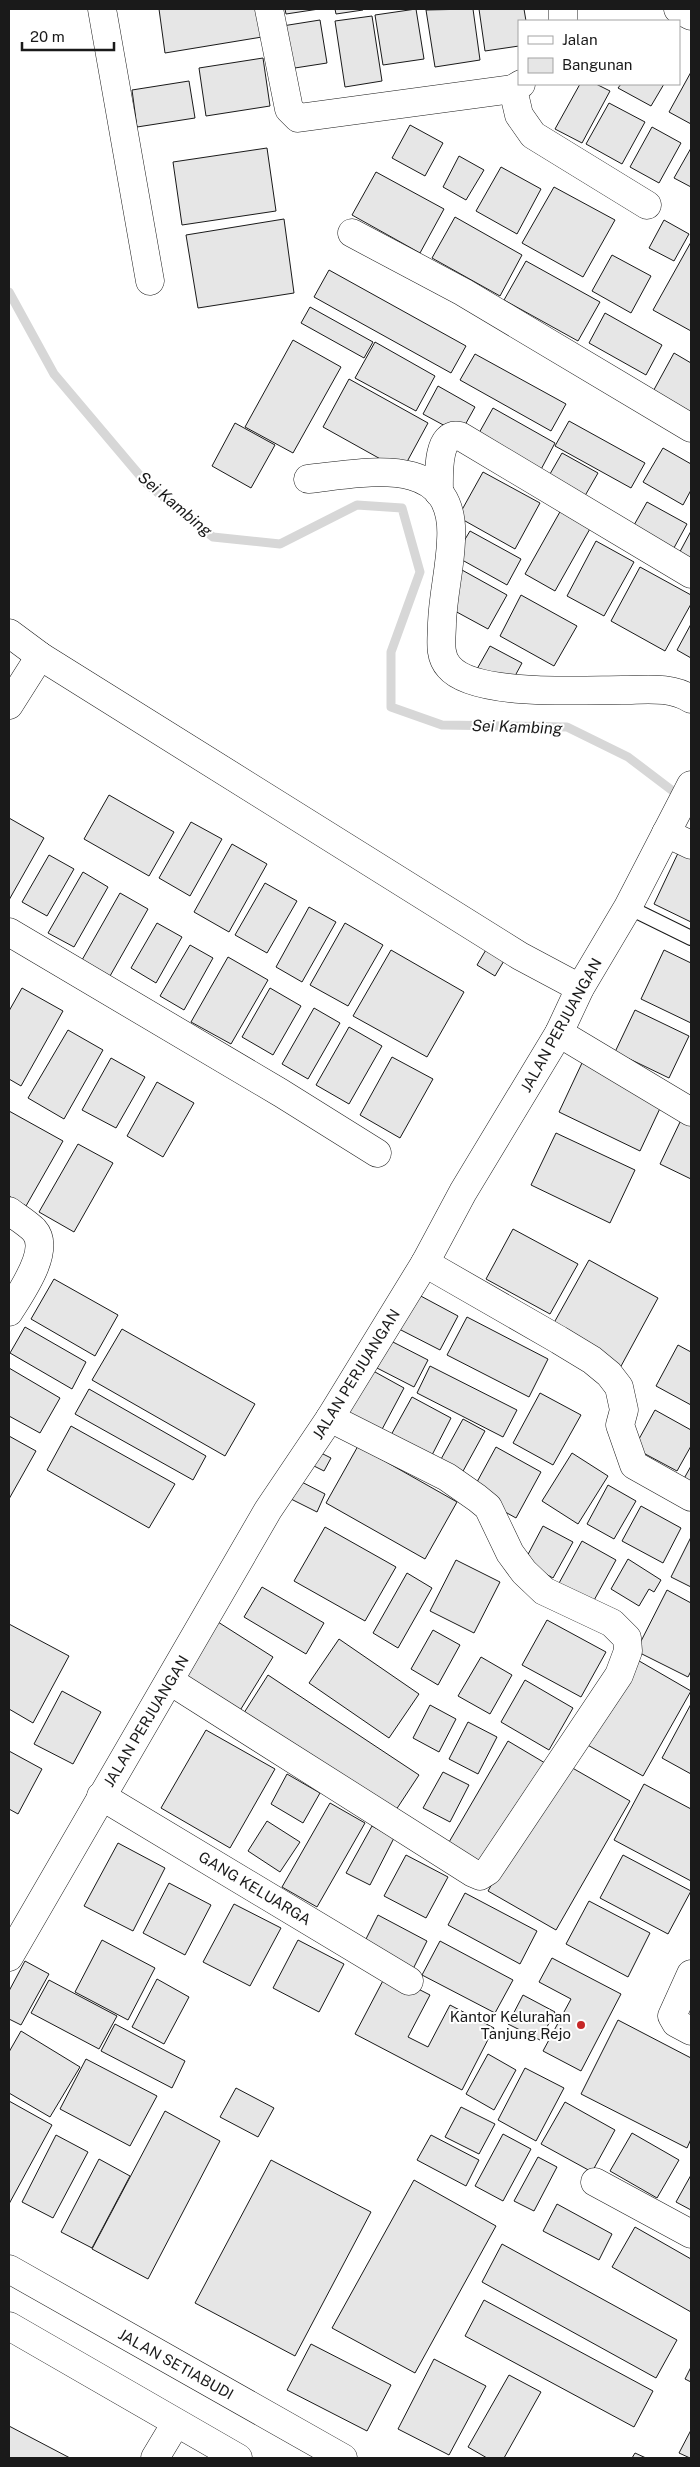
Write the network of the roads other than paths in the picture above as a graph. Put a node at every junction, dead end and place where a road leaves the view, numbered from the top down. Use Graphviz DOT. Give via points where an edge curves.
graph roads {
  1 [pos="102,9"];
  2 [pos="269,9"];
  3 [pos="678,9"];
  4 [pos="691,16"];
  5 [pos="517,86"];
  6 [pos="647,205"];
  7 [pos="352,233"];
  8 [pos="150,281"];
  9 [pos="691,428"];
  10 [pos="308,479"];
  11 [pos="439,493"];
  12 [pos="691,574"];
  13 [pos="9,633"];
  14 [pos="40,656"];
  15 [pos="691,699"];
  16 [pos="9,705"];
  17 [pos="691,785"];
  18 [pos="670,825"];
  19 [pos="691,845"];
  20 [pos="628,907"];
  21 [pos="9,932"];
  22 [pos="691,938"];
  23 [pos="580,988"];
  24 [pos="559,1033"];
  25 [pos="691,1112"];
  26 [pos="377,1153"];
  27 [pos="9,1211"];
  28 [pos="425,1263"];
  29 [pos="9,1312"];
  30 [pos="330,1418"];
  31 [pos="691,1497"];
  32 [pos="170,1681"];
  33 [pos="101,1796"];
  34 [pos="9,1957"];
  35 [pos="691,1974"];
  36 [pos="409,1980"];
  37 [pos="691,2031"];
  38 [pos="594,2182"];
  39 [pos="691,2234"];
  40 [pos="9,2269"];
  41 [pos="9,2326"];
  42 [pos="176,2423"];
  43 [pos="155,2458"];
  44 [pos="238,2458"];
  45 [pos="343,2458"];
  1 -- 8 [label="street"];
  2 -- 5 [label="street" via="289,109 298,118"];
  3 -- 4 [label="street"];
  5 -- 6 [label="street" via="519,115 533,135"];
  7 -- 9 [label="street" via="463,292"];
  10 -- 11 [label="street" via="381,472 410,474 423,478"];
  11 -- 12 [label="street" via="442,450 449,437 460,436"];
  11 -- 15 [label="street" via="446,502 451,522 452,540 442,604 441,650 449,668 469,680 490,686 553,691 669,690"];
  13 -- 14 [label="street"];
  14 -- 16 [label="street"];
  14 -- 23 [label="street" via="520,956"];
  17 -- 18 [label="street, JALAN PERJUANGAN"];
  18 -- 19 [label="street"];
  18 -- 20 [label="street, JALAN PERJUANGAN"];
  20 -- 22 [label="lane"];
  20 -- 23 [label="street, JALAN PERJUANGAN"];
  21 -- 26 [label="street"];
  23 -- 24 [label="street, JALAN PERJUANGAN"];
  24 -- 25 [label="street"];
  24 -- 28 [label="street, JALAN PERJUANGAN" via="463,1192"];
  27 -- 29 [label="street" via="35,1231 41,1245 35,1267"];
  28 -- 30 [label="street, JALAN PERJUANGAN"];
  28 -- 31 [label="street" via="559,1340 609,1374 620,1387 624,1410 620,1425 634,1465"];
  30 -- 32 [label="street, JALAN PERJUANGAN" via="268,1510"];
  30 -- 32 [label="street" via="447,1477 488,1507 510,1553 544,1591 612,1623 627,1638 628,1651 619,1675 488,1871 480,1876"];
  32 -- 33 [label="street, JALAN PERJUANGAN"];
  33 -- 34 [label="street, JALAN PERJUANGAN"];
  33 -- 36 [label="street, GANG KELUARGA"];
  35 -- 37 [label="street" via="672,2016 676,2023"];
  38 -- 39 [label="street"];
  40 -- 45 [label="street, JALAN SETIABUDI"];
  41 -- 42 [label="street"];
  42 -- 43 [label="street"];
  42 -- 44 [label="street"];
}
